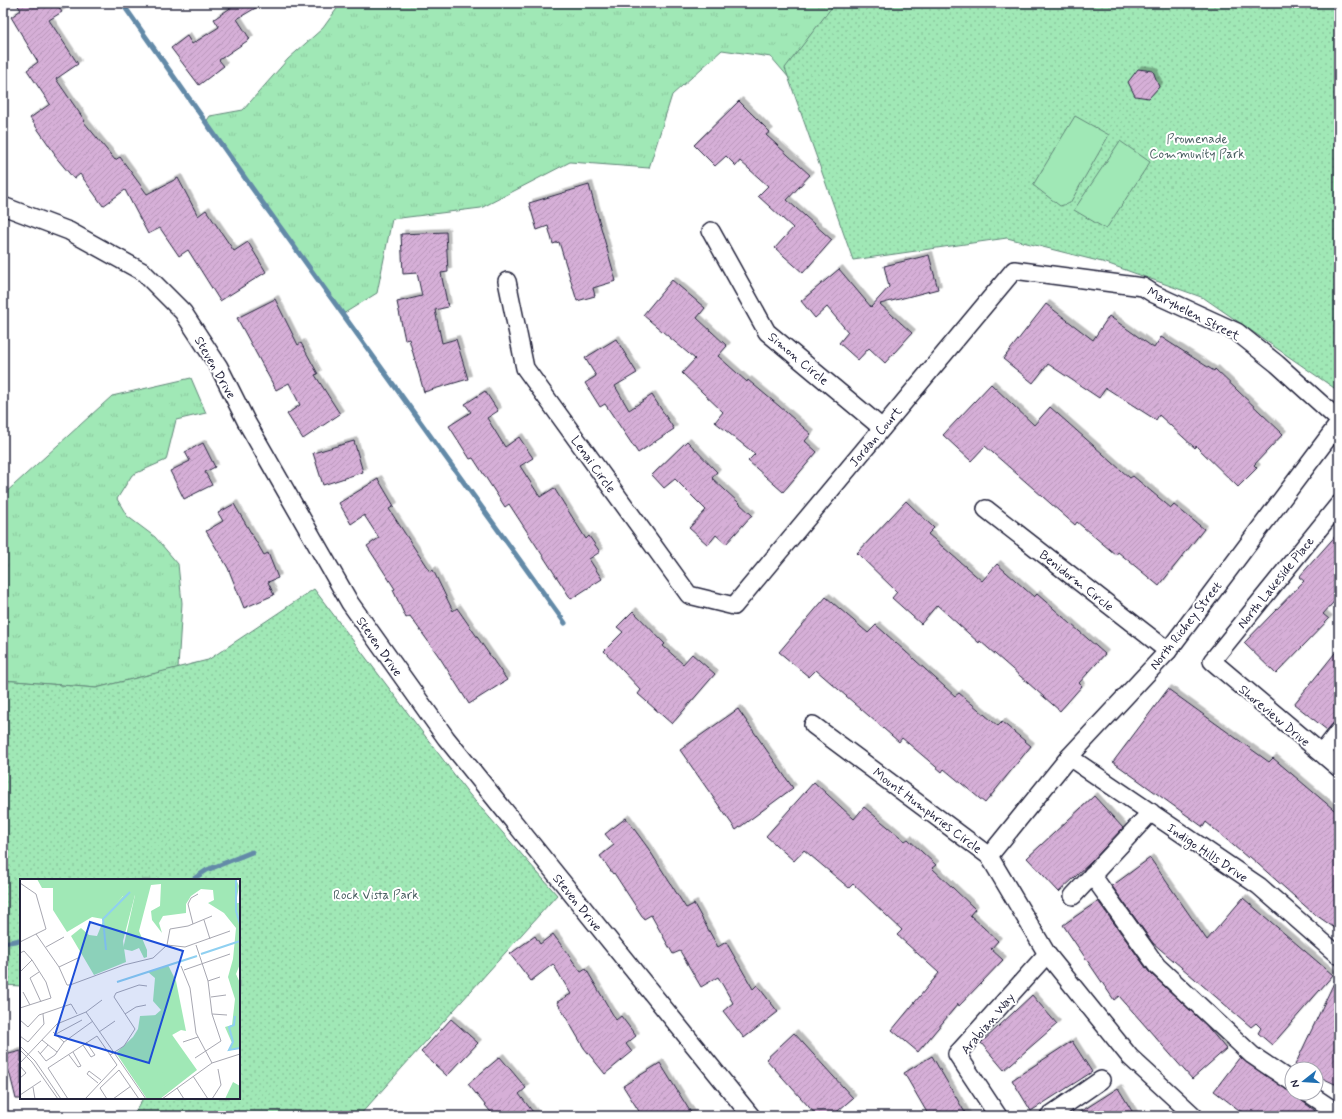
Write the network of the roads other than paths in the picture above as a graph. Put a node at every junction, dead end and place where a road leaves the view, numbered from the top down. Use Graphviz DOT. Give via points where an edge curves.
graph roads {
  1 [pos="3,206"];
  2 [pos="711,231"];
  3 [pos="1020,271"];
  4 [pos="507,281"];
  5 [pos="1339,420"];
  6 [pos="1339,423"];
  7 [pos="882,428"];
  8 [pos="1339,504"];
  9 [pos="986,509"];
  10 [pos="732,605"];
  11 [pos="1168,651"];
  12 [pos="1212,661"];
  13 [pos="814,726"];
  14 [pos="1339,731"];
  15 [pos="1322,753"];
  16 [pos="1069,757"];
  17 [pos="1339,768"];
  18 [pos="1151,812"];
  19 [pos="989,856"];
  20 [pos="1092,875"];
  21 [pos="1073,896"];
  22 [pos="1047,954"];
  23 [pos="1339,956"];
  24 [pos="1284,1077"];
  25 [pos="1101,1080"];
  26 [pos="1321,1101"];
  27 [pos="1336,1110"];
  28 [pos="751,1116"];
  29 [pos="998,1116"];
  30 [pos="1049,1116"];
  31 [pos="1194,1116"];
  1 -- 28 [label="street, Steven Drive" via="69,231 142,272 183,312 219,367 251,430 354,610 446,738"];
  2 -- 7 [label="street, Simon Circle" via="767,332"];
  3 -- 5 [label="street, Maryhelen Street" via="1143,287 1236,332 1277,364"];
  3 -- 7 [label="street, Jordan Court" via="1014,270"];
  4 -- 10 [label="street, Lenai Circle" via="525,368 689,595"];
  6 -- 11 [label="street, North Richey Street"];
  7 -- 10 [label="street, Jordan Court" via="734,606"];
  8 -- 12 [label="street, North Lakeside Place"];
  9 -- 11 [label="street, Benidorm Circle"];
  11 -- 16 [label="street, North Richey Street"];
  12 -- 15 [label="street, Shoreview Drive"];
  13 -- 19 [label="street, Mount Humphries Circle"];
  14 -- 15 [label="street"];
  15 -- 17 [label="street, Shoreview Drive"];
  16 -- 18 [label="street, Indigo Hills Drive"];
  16 -- 19 [label="street, North Richey Street"];
  18 -- 20 [label="street"];
  18 -- 23 [label="street, Indigo Hills Drive" via="1259,886"];
  19 -- 22 [label="street, Mount Humphries Circle"];
  20 -- 21 [label="street"];
  20 -- 24 [label="street" via="1157,966 1252,1055"];
  22 -- 29 [label="street, Arabian Way" via="957,1054"];
  22 -- 31 [label="street, Mount Humphries Circle" via="1130,1056"];
  25 -- 30 [label="street"];
  26 -- 27 [label="street"];
}
